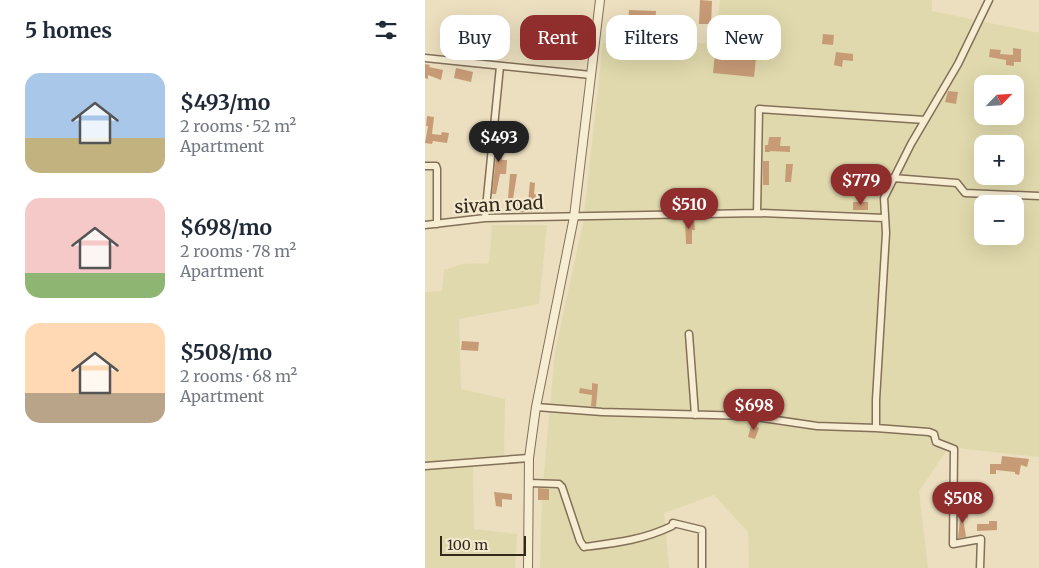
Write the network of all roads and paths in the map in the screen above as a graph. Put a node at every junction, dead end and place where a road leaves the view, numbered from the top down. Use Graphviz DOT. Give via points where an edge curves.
graph roads {
  1 [pos="600,0"];
  2 [pos="989,0"];
  3 [pos="425,58"];
  4 [pos="499,66"];
  5 [pos="591,75"];
  6 [pos="925,120"];
  7 [pos="425,166"];
  8 [pos="893,178"];
  9 [pos="1039,196"];
  10 [pos="757,213"];
  11 [pos="575,217"];
  12 [pos="485,218"];
  13 [pos="885,218"];
  14 [pos="437,224"];
  15 [pos="425,225"];
  16 [pos="689,334"];
  17 [pos="536,408"];
  18 [pos="695,415"];
  19 [pos="876,428"];
  20 [pos="529,458"];
  21 [pos="425,466"];
  22 [pos="529,483"];
  23 [pos="528,568"];
  24 [pos="702,568"];
  25 [pos="980,568"];
  1 -- 5 [label="street"];
  2 -- 6 [label="street" via="958,64"];
  3 -- 4 [label="street"];
  4 -- 5 [label="street"];
  4 -- 12 [label="street"];
  5 -- 11 [label="street"];
  6 -- 8 [label="street"];
  6 -- 10 [label="street" via="759,109"];
  7 -- 14 [label="street" via="436,166 437,169"];
  8 -- 9 [label="street" via="957,183 965,193"];
  8 -- 13 [label="street" via="884,198"];
  10 -- 11 [label="street, sivan road"];
  10 -- 13 [label="street, sivan road"];
  11 -- 12 [label="street, sivan road"];
  11 -- 17 [label="street"];
  12 -- 14 [label="street, sivan road"];
  13 -- 19 [label="street"];
  14 -- 15 [label="street, sivan road"];
  16 -- 18 [label="street"];
  17 -- 18 [label="street"];
  17 -- 20 [label="street"];
  18 -- 19 [label="street" via="749,416 817,426"];
  19 -- 25 [label="street" via="929,432 934,434 936,442 954,449 953,544 981,538"];
  20 -- 21 [label="street"];
  20 -- 22 [label="street"];
  22 -- 23 [label="street"];
  22 -- 24 [label="street" via="559,484 562,487 579,541 584,547 632,540 659,532 673,523 702,530"];
}
